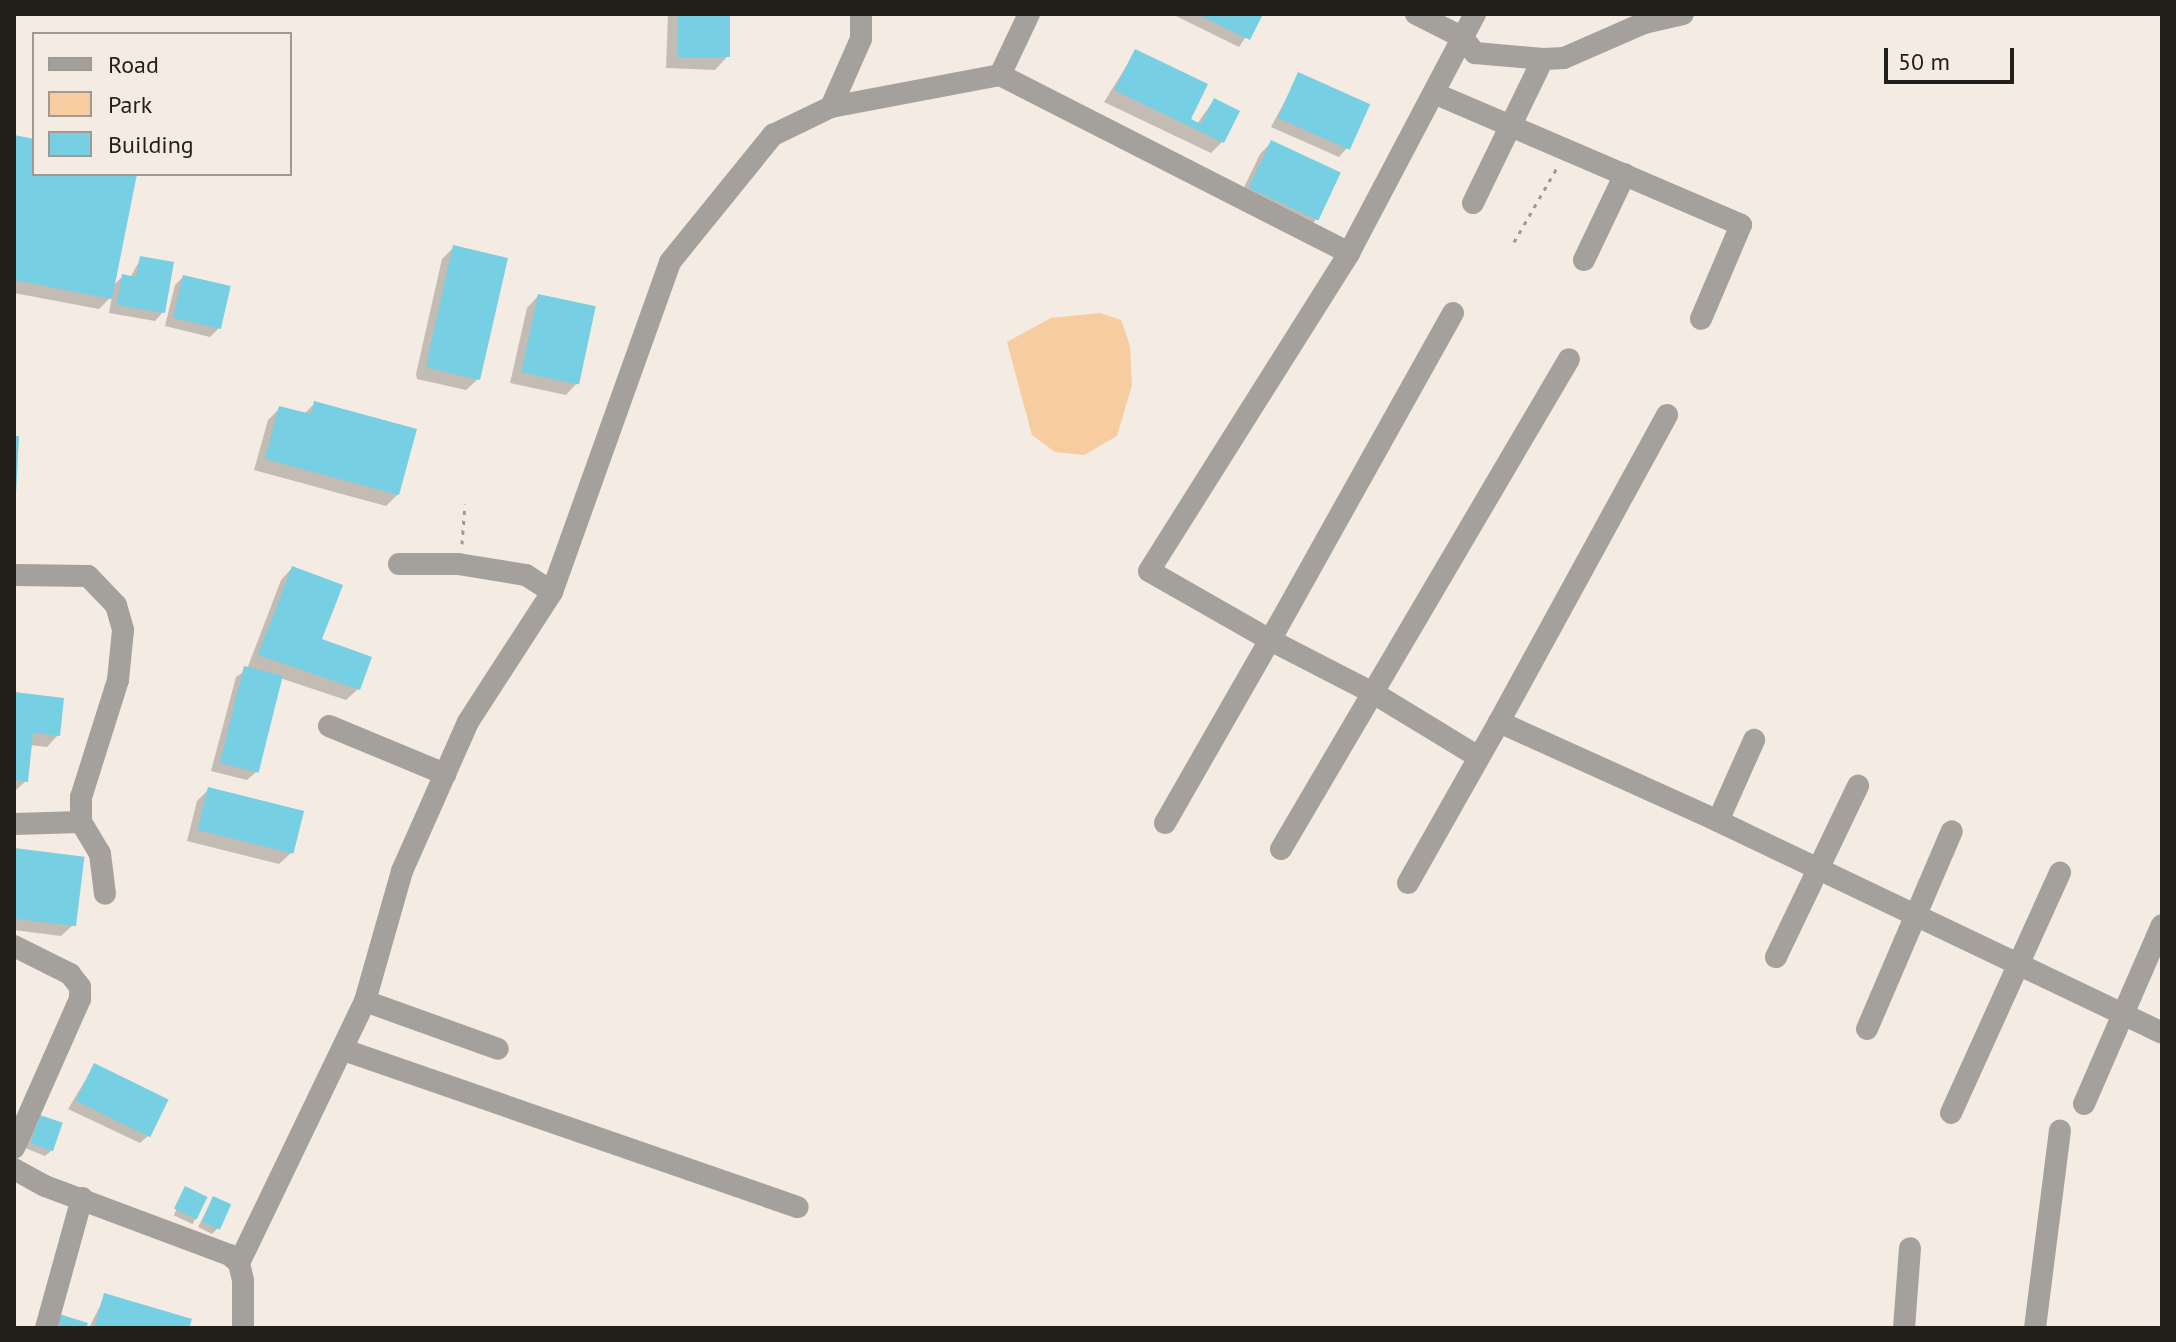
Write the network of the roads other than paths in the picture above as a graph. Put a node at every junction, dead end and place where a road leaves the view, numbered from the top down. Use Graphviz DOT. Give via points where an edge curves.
graph roads {
  1 [pos="861,14"];
  2 [pos="1029,14"];
  3 [pos="1416,14"];
  4 [pos="1475,14"];
  5 [pos="1683,14"];
  6 [pos="1462,37"];
  7 [pos="1543,59"];
  8 [pos="1000,75"];
  9 [pos="1436,94"];
  10 [pos="831,107"];
  11 [pos="1508,124"];
  12 [pos="1625,174"];
  13 [pos="1473,203"];
  14 [pos="1349,253"];
  15 [pos="1584,260"];
  16 [pos="1453,313"];
  17 [pos="1701,319"];
  18 [pos="1569,359"];
  19 [pos="1667,415"];
  20 [pos="399,564"];
  21 [pos="14,575"];
  22 [pos="552,592"];
  23 [pos="1270,640"];
  24 [pos="1375,694"];
  25 [pos="1499,722"];
  26 [pos="329,726"];
  27 [pos="1754,740"];
  28 [pos="1477,756"];
  29 [pos="445,774"];
  30 [pos="1858,786"];
  31 [pos="1718,821"];
  32 [pos="81,822"];
  33 [pos="1165,823"];
  34 [pos="14,824"];
  35 [pos="1952,831"];
  36 [pos="1281,849"];
  37 [pos="1819,869"];
  38 [pos="2060,873"];
  39 [pos="1408,883"];
  40 [pos="105,894"];
  41 [pos="1916,915"];
  42 [pos="2162,925"];
  43 [pos="14,946"];
  44 [pos="1776,957"];
  45 [pos="2017,964"];
  46 [pos="365,1001"];
  47 [pos="2123,1014"];
  48 [pos="1867,1029"];
  49 [pos="2162,1033"];
  50 [pos="498,1049"];
  51 [pos="344,1050"];
  52 [pos="2084,1104"];
  53 [pos="1951,1113"];
  54 [pos="2060,1131"];
  55 [pos="14,1148"];
  56 [pos="14,1169"];
  57 [pos="82,1198"];
  58 [pos="798,1207"];
  59 [pos="1910,1248"];
  60 [pos="239,1263"];
  61 [pos="46,1328"];
  62 [pos="243,1328"];
  63 [pos="1904,1328"];
  64 [pos="2035,1328"];
  1 -- 10 [label="street" via="861,39"];
  2 -- 8 [label="street"];
  3 -- 6 [label="street"];
  4 -- 6 [label="street"];
  5 -- 7 [label="street" via="1644,23 1564,58"];
  6 -- 7 [label="street" via="1475,53"];
  6 -- 9 [label="street"];
  7 -- 11 [label="street"];
  8 -- 10 [label="street"];
  8 -- 14 [label="street"];
  9 -- 11 [label="street"];
  9 -- 14 [label="street"];
  10 -- 22 [label="street" via="773,135 670,262"];
  11 -- 12 [label="street"];
  11 -- 13 [label="street"];
  12 -- 15 [label="street"];
  12 -- 17 [label="street" via="1741,225"];
  14 -- 23 [label="street" via="1149,571"];
  16 -- 23 [label="street"];
  18 -- 24 [label="street"];
  19 -- 25 [label="street"];
  20 -- 22 [label="street" via="460,564 526,575"];
  21 -- 32 [label="street" via="88,576 116,605 123,630 118,680 87,766"];
  22 -- 29 [label="street" via="468,722"];
  23 -- 24 [label="street"];
  23 -- 33 [label="street"];
  24 -- 28 [label="street"];
  24 -- 36 [label="street"];
  25 -- 28 [label="street"];
  25 -- 31 [label="street"];
  26 -- 29 [label="street"];
  27 -- 31 [label="street"];
  28 -- 39 [label="street"];
  29 -- 46 [label="street" via="402,871"];
  30 -- 37 [label="street"];
  31 -- 37 [label="street"];
  32 -- 34 [label="street"];
  32 -- 40 [label="street" via="100,854"];
  35 -- 41 [label="street"];
  37 -- 41 [label="street"];
  37 -- 44 [label="street"];
  38 -- 45 [label="street"];
  41 -- 45 [label="street"];
  41 -- 48 [label="street"];
  42 -- 47 [label="street"];
  43 -- 55 [label="street" via="70,974 80,987 80,999"];
  45 -- 47 [label="street"];
  45 -- 53 [label="street"];
  46 -- 50 [label="street"];
  46 -- 51 [label="street"];
  47 -- 49 [label="street"];
  47 -- 52 [label="street"];
  51 -- 58 [label="street"];
  51 -- 60 [label="street"];
  54 -- 64 [label="street"];
  56 -- 57 [label="street"];
  57 -- 60 [label="street" via="220,1249"];
  57 -- 61 [label="street"];
  59 -- 63 [label="street"];
  60 -- 62 [label="street"];
}
